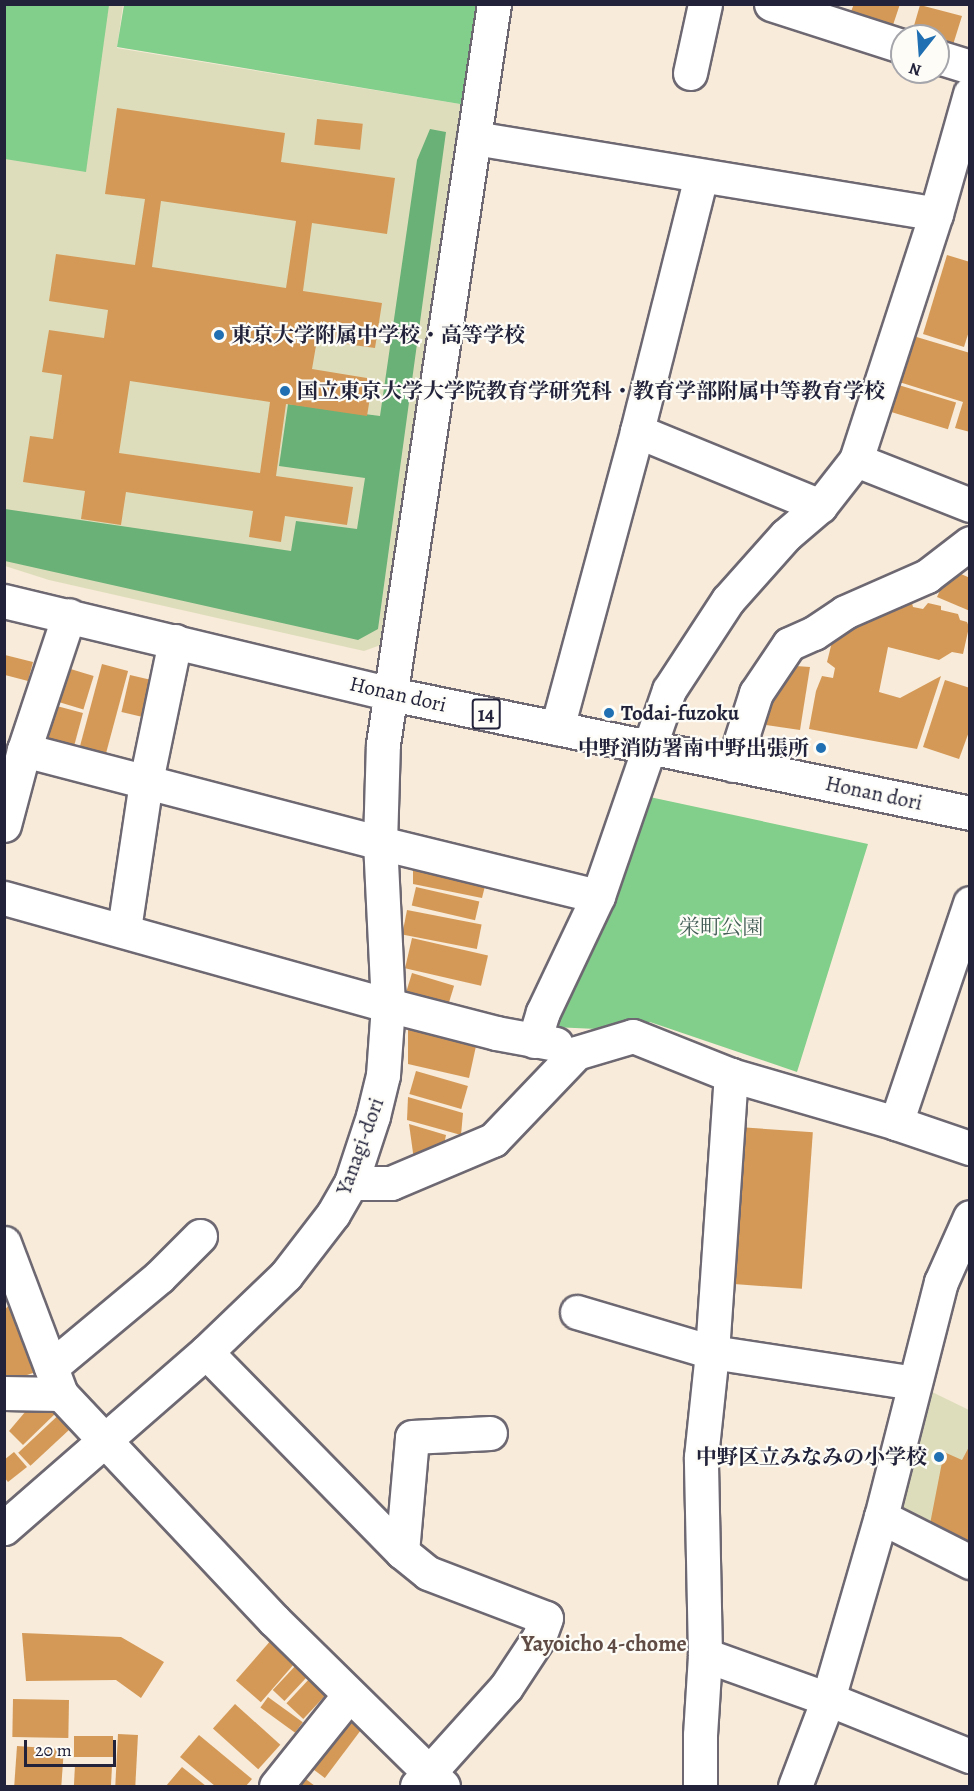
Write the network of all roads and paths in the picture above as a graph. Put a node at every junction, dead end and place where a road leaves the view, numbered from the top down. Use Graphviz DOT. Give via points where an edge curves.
graph roads {
  1 [pos="494,4"];
  2 [pos="705,4"];
  3 [pos="771,4"];
  4 [pos="890,42"];
  5 [pos="950,61"];
  6 [pos="969,67"];
  7 [pos="690,73"];
  8 [pos="969,94"];
  9 [pos="474,138"];
  10 [pos="701,176"];
  11 [pos="936,214"];
  12 [pos="637,431"];
  13 [pos="856,460"];
  14 [pos="969,505"];
  15 [pos="820,506"];
  16 [pos="969,543"];
  17 [pos="4,601"];
  18 [pos="69,615"];
  19 [pos="175,640"];
  20 [pos="391,694"];
  21 [pos="557,728"];
  22 [pos="649,747"];
  23 [pos="24,750"];
  24 [pos="733,765"];
  25 [pos="146,781"];
  26 [pos="6,813"];
  27 [pos="969,813"];
  28 [pos="380,843"];
  29 [pos="598,896"];
  30 [pos="4,898"];
  31 [pos="969,903"];
  32 [pos="124,929"];
  33 [pos="388,1005"];
  34 [pos="534,1041"];
  35 [pos="576,1053"];
  36 [pos="731,1075"];
  37 [pos="896,1123"];
  38 [pos="969,1148"];
  39 [pos="351,1183"];
  40 [pos="969,1217"];
  41 [pos="200,1236"];
  42 [pos="4,1243"];
  43 [pos="577,1312"];
  44 [pos="206,1352"];
  45 [pos="712,1352"];
  46 [pos="56,1381"];
  47 [pos="914,1383"];
  48 [pos="4,1393"];
  49 [pos="490,1433"];
  50 [pos="105,1438"];
  51 [pos="881,1517"];
  52 [pos="4,1528"];
  53 [pos="402,1552"];
  54 [pos="969,1563"];
  55 [pos="705,1655"];
  56 [pos="348,1696"];
  57 [pos="828,1699"];
  58 [pos="969,1756"];
  59 [pos="430,1782"];
  60 [pos="276,1786"];
  61 [pos="700,1786"];
  62 [pos="795,1786"];
  1 -- 9 [label="street, Yanagi-dori"];
  2 -- 7 [label="street"];
  3 -- 4 [label="street"];
  5 -- 6 [label="street"];
  8 -- 11 [label="street"];
  9 -- 10 [label="street"];
  9 -- 20 [label="street, Yanagi-dori"];
  10 -- 11 [label="street"];
  10 -- 12 [label="street"];
  11 -- 13 [label="street"];
  12 -- 15 [label="street"];
  12 -- 21 [label="street"];
  13 -- 14 [label="street"];
  13 -- 15 [label="street"];
  15 -- 22 [label="street" via="786,535 767,567 728,600 669,690"];
  16 -- 24 [label="street" via="927,576 826,617 814,633 789,644 756,693"];
  17 -- 18 [label="street, Honan dori / 14"];
  18 -- 19 [label="street, Honan dori / 14"];
  18 -- 23 [label="street"];
  19 -- 20 [label="street, Honan dori / 14"];
  19 -- 25 [label="street"];
  20 -- 21 [label="street, Honan dori / 14"];
  20 -- 28 [label="street, Yanagi-dori" via="383,744"];
  21 -- 22 [label="street, Honan dori / 14"];
  22 -- 24 [label="street, Honan dori / 14"];
  22 -- 29 [label="street"];
  23 -- 25 [label="street"];
  23 -- 26 [label="street"];
  24 -- 27 [label="street, Honan dori / 14"];
  25 -- 28 [label="street"];
  25 -- 32 [label="street"];
  28 -- 29 [label="street"];
  28 -- 33 [label="street, Yanagi-dori"];
  29 -- 34 [label="street" via="543,1012"];
  30 -- 32 [label="street"];
  31 -- 37 [label="street"];
  32 -- 33 [label="street"];
  33 -- 34 [label="street"];
  33 -- 39 [label="street, Yanagi-dori" via="383,1075"];
  34 -- 35 [label="street" via="569,1046"];
  35 -- 36 [label="street" via="633,1036"];
  35 -- 39 [label="street" via="493,1140 391,1183"];
  36 -- 37 [label="street"];
  36 -- 45 [label="street"];
  37 -- 38 [label="street"];
  39 -- 44 [label="street, Yanagi-dori" via="333,1214 286,1275"];
  40 -- 47 [label="street" via="941,1282"];
  41 -- 46 [label="street"];
  42 -- 46 [label="street"];
  43 -- 45 [label="street"];
  44 -- 50 [label="street, Yanagi-dori"];
  44 -- 53 [label="street"];
  45 -- 47 [label="street"];
  45 -- 55 [label="street" via="701,1457"];
  46 -- 48 [label="street"];
  46 -- 50 [label="street"];
  47 -- 51 [label="street"];
  49 -- 53 [label="street" via="412,1437"];
  50 -- 52 [label="street, Yanagi-dori"];
  50 -- 56 [label="street"];
  51 -- 54 [label="street"];
  51 -- 57 [label="street"];
  53 -- 59 [label="street" via="428,1573 546,1618 539,1637 506,1687"];
  55 -- 57 [label="street"];
  55 -- 61 [label="street"];
  56 -- 59 [label="street"];
  56 -- 60 [label="street"];
  57 -- 58 [label="street"];
  57 -- 62 [label="street"];
}
